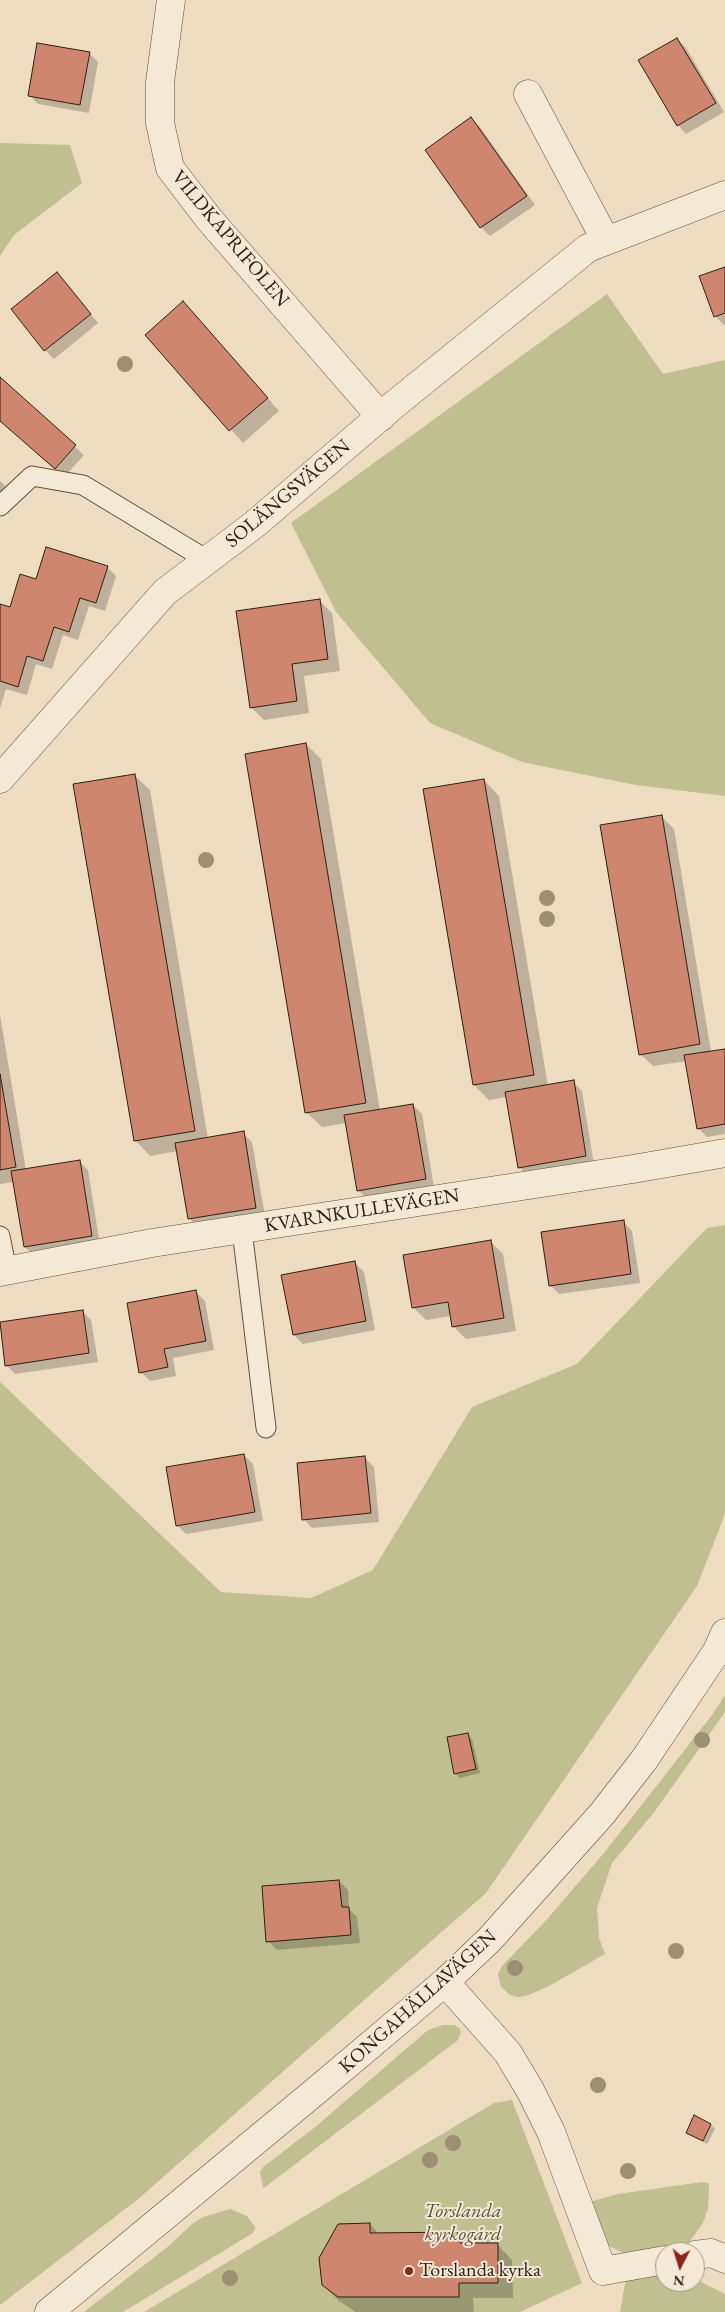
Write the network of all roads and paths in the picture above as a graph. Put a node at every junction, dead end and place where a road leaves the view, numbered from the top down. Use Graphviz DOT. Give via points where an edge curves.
graph roads {
  1 [pos="171,0"];
  2 [pos="528,94"];
  3 [pos="725,195"];
  4 [pos="606,241"];
  5 [pos="380,417"];
  6 [pos="0,506"];
  7 [pos="207,560"];
  8 [pos="0,779"];
  9 [pos="725,1153"];
  10 [pos="242,1230"];
  11 [pos="0,1236"];
  12 [pos="4,1272"];
  13 [pos="266,1428"];
  14 [pos="725,1633"];
  15 [pos="445,1982"];
  16 [pos="705,2254"];
  17 [pos="725,2259"];
  18 [pos="655,2262"];
  19 [pos="48,2312"];
  1 -- 5 [label="street, VILDKAPRIFOLEN" via="160,82 160,123 170,168 209,219"];
  2 -- 4 [label="street"];
  3 -- 4 [label="street, SOLÄNGSVÄGEN"];
  4 -- 5 [label="street, SOLÄNGSVÄGEN" via="588,248"];
  5 -- 7 [label="street, SOLÄNGSVÄGEN" via="255,524"];
  6 -- 7 [label="lane" via="32,476 83,485"];
  7 -- 8 [label="street, SOLÄNGSVÄGEN" via="165,592"];
  9 -- 10 [label="street, KVARNKULLEVÄGEN"];
  10 -- 12 [label="street, KVARNKULLEVÄGEN" via="152,1243"];
  10 -- 13 [label="lane"];
  11 -- 12 [label="lane"];
  14 -- 15 [label="street, KONGAHÄLLAVÄGEN" via="644,1760 602,1814 490,1939"];
  15 -- 18 [label="street" via="508,2052 530,2090 551,2132 603,2271"];
  15 -- 19 [label="street, KONGAHÄLLAVÄGEN"];
  16 -- 17 [label="street"];
}
